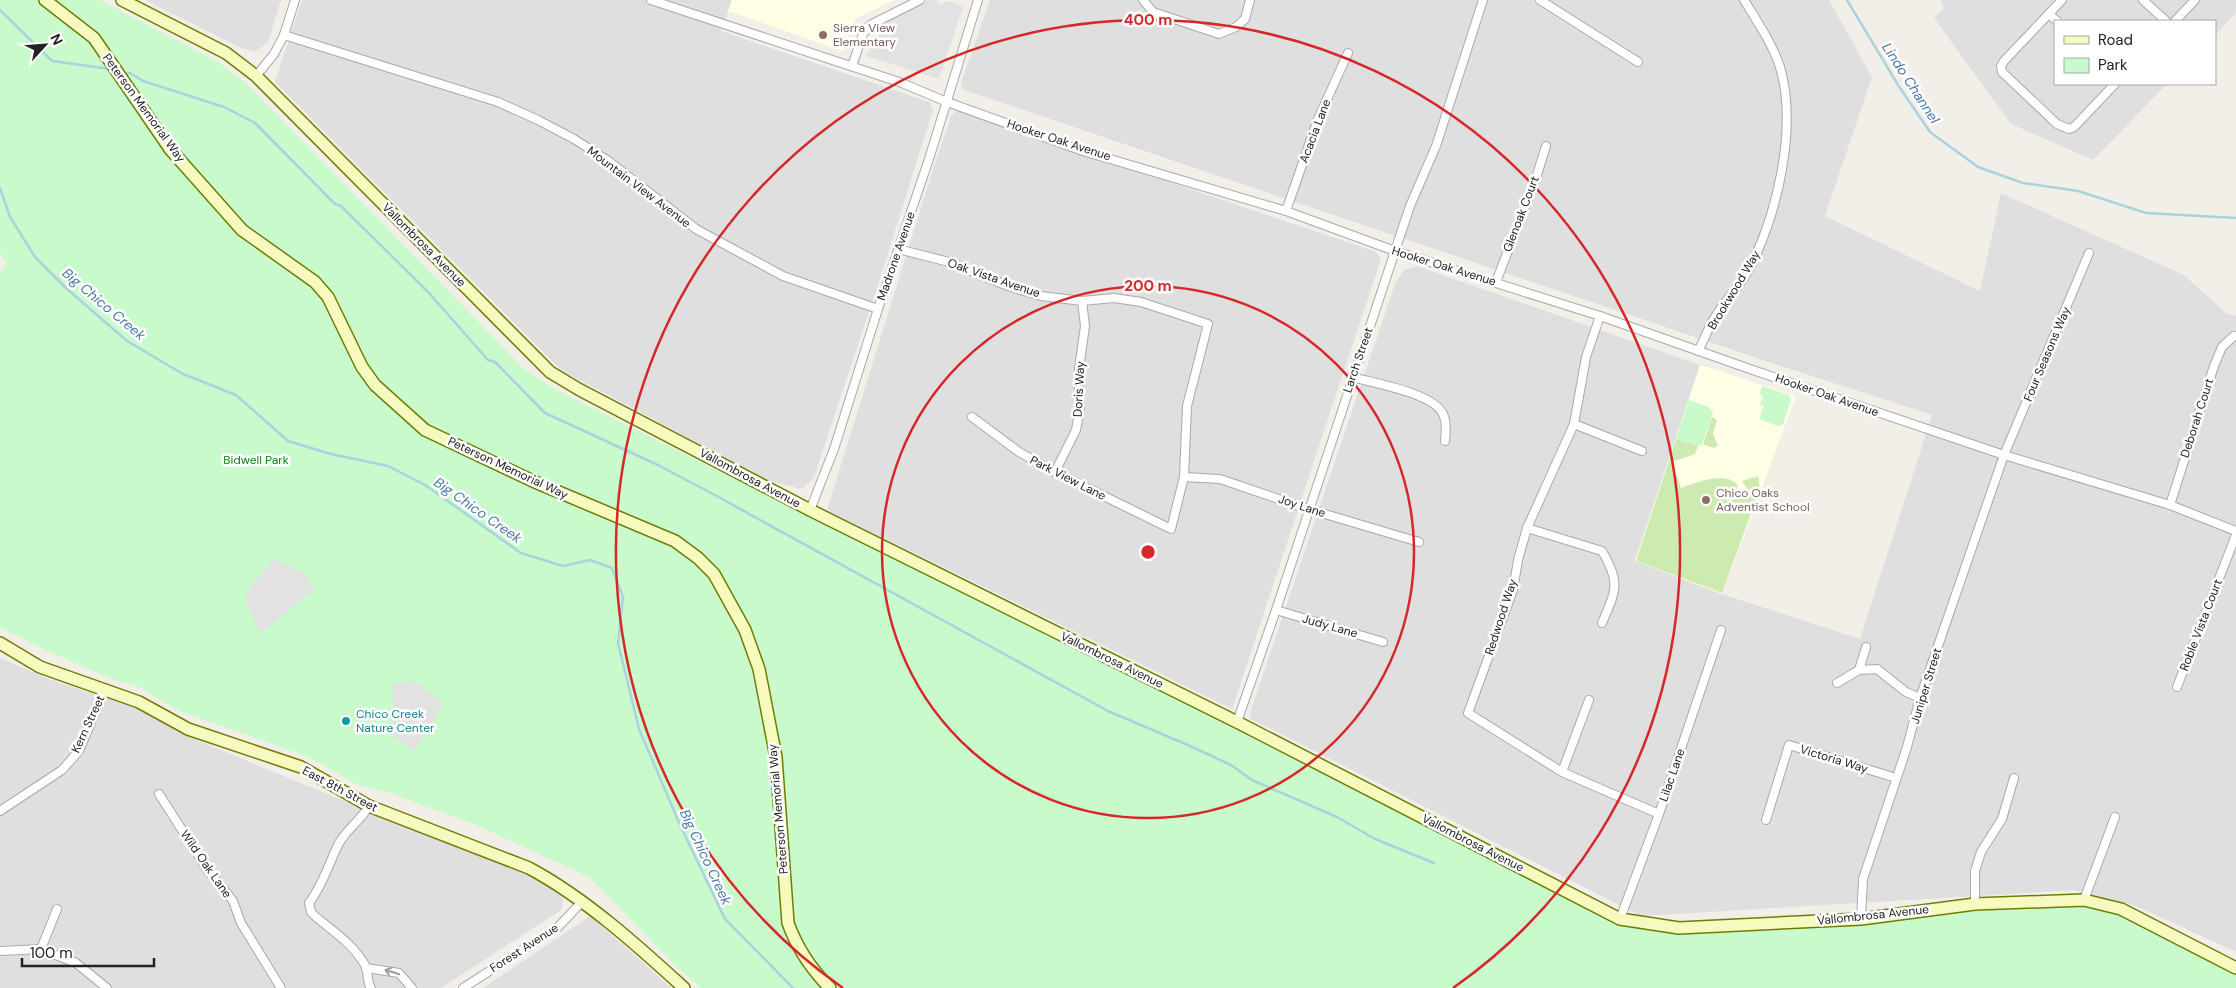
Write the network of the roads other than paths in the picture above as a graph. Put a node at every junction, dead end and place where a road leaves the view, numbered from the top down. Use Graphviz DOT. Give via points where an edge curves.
graph roads {
  1 [pos="46,0"];
  2 [pos="122,0"];
  3 [pos="296,0"];
  4 [pos="651,0"];
  5 [pos="920,0"];
  6 [pos="978,0"];
  7 [pos="1142,0"];
  8 [pos="1250,0"];
  9 [pos="1483,0"];
  10 [pos="1540,0"];
  11 [pos="1744,0"];
  12 [pos="2062,0"];
  13 [pos="2143,0"];
  14 [pos="2195,0"];
  15 [pos="668,3"];
  16 [pos="2049,14"];
  17 [pos="2056,20"];
  18 [pos="2165,20"];
  19 [pos="2175,20"];
  20 [pos="284,35"];
  21 [pos="1348,53"];
  22 [pos="1638,62"];
  23 [pos="852,66"];
  24 [pos="256,76"];
  25 [pos="2114,85"];
  26 [pos="947,102"];
  27 [pos="1546,146"];
  28 [pos="1286,210"];
  29 [pos="898,249"];
  30 [pos="1394,251"];
  31 [pos="2089,253"];
  32 [pos="1496,282"];
  33 [pos="1082,301"];
  34 [pos="878,309"];
  35 [pos="1600,316"];
  36 [pos="2234,336"];
  37 [pos="1698,351"];
  38 [pos="1352,377"];
  39 [pos="972,417"];
  40 [pos="1574,424"];
  41 [pos="1445,441"];
  42 [pos="1642,452"];
  43 [pos="2004,455"];
  44 [pos="1055,472"];
  45 [pos="1184,477"];
  46 [pos="2170,504"];
  47 [pos="1308,509"];
  48 [pos="810,510"];
  49 [pos="1527,528"];
  50 [pos="1171,529"];
  51 [pos="2236,531"];
  52 [pos="2236,536"];
  53 [pos="1419,542"];
  54 [pos="1276,610"];
  55 [pos="1602,623"];
  56 [pos="1721,630"];
  57 [pos="1383,642"];
  58 [pos="0,643"];
  59 [pos="1866,647"];
  60 [pos="1859,670"];
  61 [pos="1837,683"];
  62 [pos="2177,688"];
  63 [pos="104,691"];
  64 [pos="1920,698"];
  65 [pos="1589,700"];
  66 [pos="1237,722"];
  67 [pos="1562,772"];
  68 [pos="1896,778"];
  69 [pos="2014,778"];
  70 [pos="159,794"];
  71 [pos="369,806"];
  72 [pos="0,811"];
  73 [pos="1659,814"];
  74 [pos="2115,817"];
  75 [pos="1766,820"];
  76 [pos="2084,900"];
  77 [pos="581,903"];
  78 [pos="1975,904"];
  79 [pos="57,909"];
  80 [pos="1620,919"];
  81 [pos="1861,919"];
  82 [pos="41,949"];
  83 [pos="0,951"];
  84 [pos="366,968"];
  85 [pos="2236,968"];
  86 [pos="107,988"];
  87 [pos="281,988"];
  88 [pos="371,988"];
  89 [pos="412,988"];
  90 [pos="463,988"];
  91 [pos="684,988"];
  92 [pos="830,988"];
  1 -- 92 [label="street, Peterson Memorial Way" via="94,38 170,149 242,230 315,282 328,297 362,367 375,385 425,430 535,482 675,541 714,574 745,630 759,669 776,757 788,923 806,960"];
  2 -- 24 [label="street, Vallombrosa Avenue" via="226,53"];
  3 -- 20 [label="street"];
  4 -- 15 [label="street, Hooker Oak Avenue"];
  5 -- 23 [label="street" via="870,26 863,34"];
  6 -- 26 [label="street, Madrone Avenue"];
  7 -- 8 [label="street" via="1153,12 1219,34 1245,19"];
  9 -- 30 [label="street, Larch Street" via="1436,146"];
  10 -- 22 [label="street"];
  11 -- 37 [label="street, Brookwood Way" via="1780,67 1786,107 1783,159 1775,200 1759,248 1737,288 1715,316"];
  12 -- 16 [label="street"];
  13 -- 18 [label="street"];
  14 -- 19 [label="street"];
  15 -- 23 [label="street, Hooker Oak Avenue"];
  16 -- 17 [label="street"];
  16 -- 25 [label="street" via="2004,61 2002,72 2057,124 2069,128 2074,127"];
  20 -- 24 [label="street"];
  20 -- 34 [label="street, Mountain View Avenue" via="498,102 538,120 607,160 696,229 783,276"];
  21 -- 28 [label="street, Acacia Lane" via="1318,119"];
  23 -- 26 [label="street, Hooker Oak Avenue"];
  24 -- 48 [label="street, Vallombrosa Avenue" via="550,372"];
  26 -- 28 [label="street, Hooker Oak Avenue" via="1083,151"];
  26 -- 29 [label="street, Madrone Avenue"];
  27 -- 32 [label="street, Glenoak Court"];
  28 -- 30 [label="street, Hooker Oak Avenue"];
  29 -- 33 [label="street, Oak Vista Avenue" via="949,262 1041,296"];
  29 -- 34 [label="street, Madrone Avenue"];
  30 -- 32 [label="street, Hooker Oak Avenue"];
  30 -- 38 [label="street, Larch Street"];
  31 -- 43 [label="street, Four Seasons Way"];
  32 -- 35 [label="street, Hooker Oak Avenue"];
  33 -- 44 [label="street, Doris Way" via="1085,326 1078,376 1080,406 1076,430"];
  33 -- 45 [label="street, Oak Vista Avenue" via="1114,298 1141,302 1208,324 1187,406"];
  34 -- 48 [label="street, Madrone Avenue" via="834,449"];
  35 -- 37 [label="street, Hooker Oak Avenue"];
  35 -- 40 [label="street, Redwood Way" via="1586,357"];
  36 -- 46 [label="street, Deborah Court" via="2222,347 2214,366"];
  37 -- 43 [label="street, Hooker Oak Avenue"];
  38 -- 41 [label="street" via="1436,404 1444,415"];
  38 -- 47 [label="street, Larch Street"];
  39 -- 44 [label="street, Park View Lane" via="1019,452"];
  40 -- 42 [label="street"];
  40 -- 49 [label="street, Redwood Way"];
  43 -- 46 [label="street, Hooker Oak Avenue"];
  43 -- 64 [label="street, Juniper Street"];
  44 -- 50 [label="street, Park View Lane"];
  45 -- 47 [label="street, Joy Lane" via="1220,479"];
  45 -- 50 [label="street, Oak Vista Avenue"];
  46 -- 51 [label="street, Hooker Oak Avenue"];
  47 -- 53 [label="street, Joy Lane"];
  47 -- 54 [label="street, Larch Street"];
  48 -- 66 [label="street, Vallombrosa Avenue"];
  49 -- 55 [label="street" via="1602,551 1614,570 1615,592"];
  49 -- 67 [label="street, Redwood Way" via="1513,590 1468,713"];
  52 -- 62 [label="street, Roble Vista Court"];
  54 -- 57 [label="street, Judy Lane"];
  54 -- 66 [label="street, Larch Street"];
  56 -- 73 [label="street, Lilac Lane"];
  58 -- 63 [label="street, East 8th Street" via="40,667"];
  59 -- 60 [label="street"];
  60 -- 61 [label="street"];
  60 -- 64 [label="street" via="1877,669 1906,692"];
  63 -- 71 [label="street, East 8th Street" via="139,702 188,729 301,767"];
  63 -- 72 [label="street, Kern Street" via="79,751 62,770"];
  64 -- 68 [label="street, Juniper Street" via="1908,747"];
  65 -- 67 [label="street"];
  66 -- 80 [label="street, Vallombrosa Avenue"];
  67 -- 73 [label="street, Redwood Way"];
  68 -- 75 [label="street, Victoria Way" via="1789,745"];
  68 -- 81 [label="street, Juniper Street" via="1862,879"];
  69 -- 78 [label="street" via="2002,819 1981,852 1975,871"];
  70 -- 87 [label="street, Wild Oak Lane" via="207,869 232,901 241,923"];
  71 -- 77 [label="street, East 8th Street" via="529,868"];
  71 -- 84 [label="street" via="340,841 318,891 309,903 311,912 352,946"];
  73 -- 80 [label="street, Lilac Lane"];
  74 -- 76 [label="street"];
  76 -- 78 [label="street, Vallombrosa Avenue"];
  76 -- 85 [label="street, Vallombrosa Avenue" via="2121,909"];
  77 -- 90 [label="street, Forest Avenue" via="558,927"];
  77 -- 91 [label="street, East 8th Street"];
  78 -- 81 [label="street, Vallombrosa Avenue"];
  79 -- 82 [label="street"];
  80 -- 81 [label="street, Vallombrosa Avenue" via="1679,928"];
  82 -- 83 [label="street"];
  82 -- 86 [label="street" via="76,963"];
  84 -- 88 [label="street"];
  89 -- 84 [label="street, one-way" via="399,973"];
}
